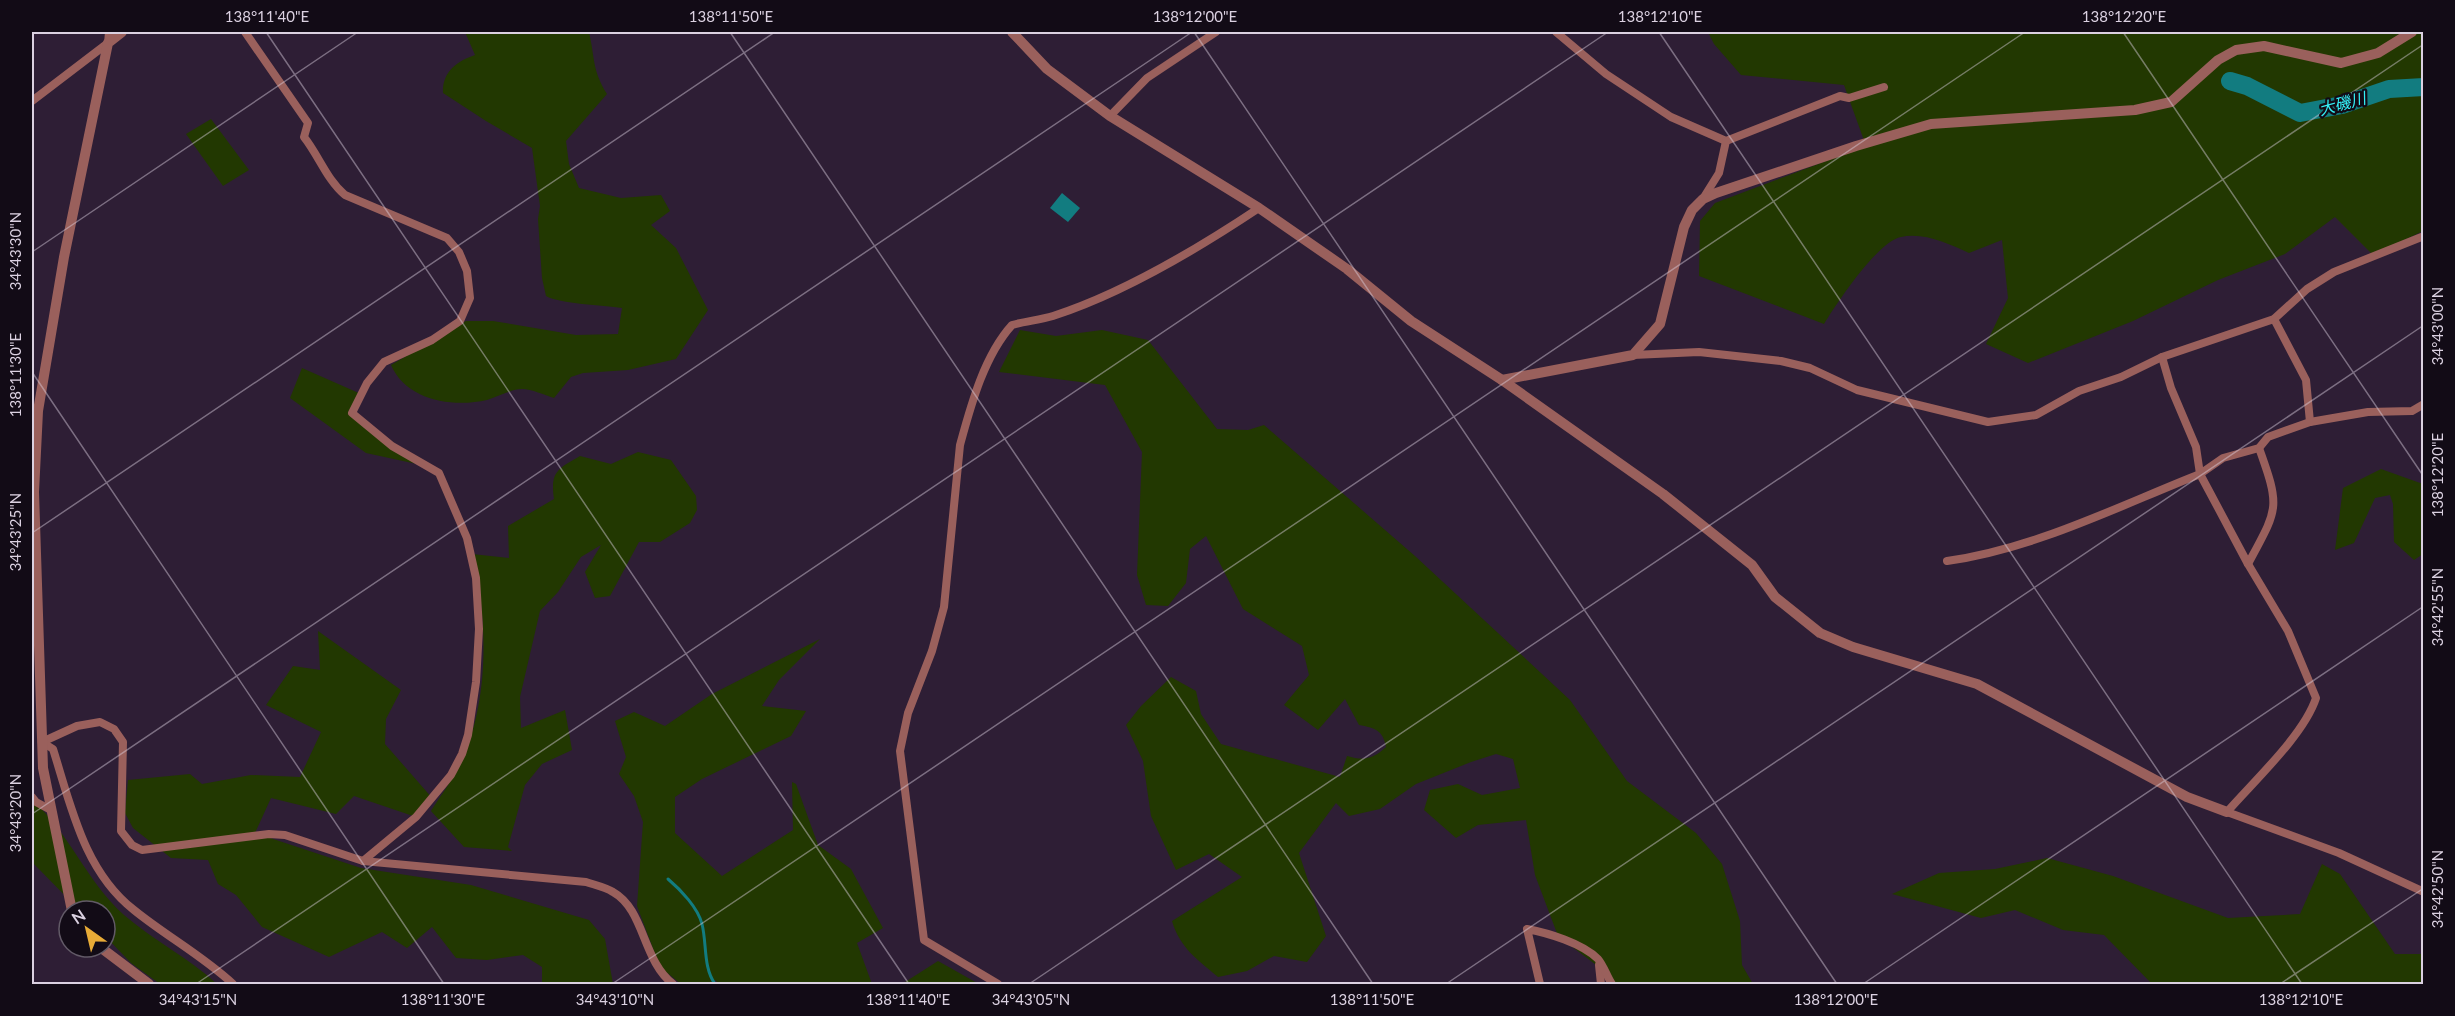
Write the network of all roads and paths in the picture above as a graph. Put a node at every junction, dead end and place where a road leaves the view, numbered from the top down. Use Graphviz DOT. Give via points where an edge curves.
graph roads {
  1 [pos="122,32"];
  2 [pos="245,32"];
  3 [pos="1012,32"];
  4 [pos="1216,32"];
  5 [pos="1556,32"];
  6 [pos="2412,32"];
  7 [pos="108,37"];
  8 [pos="1884,87"];
  9 [pos="32,101"];
  10 [pos="1110,116"];
  11 [pos="1726,141"];
  12 [pos="1703,199"];
  13 [pos="1259,208"];
  14 [pos="2424,236"];
  15 [pos="2274,319"];
  16 [pos="1633,355"];
  17 [pos="2162,357"];
  18 [pos="1502,380"];
  19 [pos="2424,404"];
  20 [pos="2310,422"];
  21 [pos="2259,448"];
  22 [pos="2200,474"];
  23 [pos="1947,561"];
  24 [pos="2248,564"];
  25 [pos="42,742"];
  26 [pos="32,797"];
  27 [pos="49,809"];
  28 [pos="2227,812"];
  29 [pos="363,861"];
  30 [pos="2424,892"];
  31 [pos="69,899"];
  32 [pos="116,959"];
  33 [pos="1599,960"];
  34 [pos="149,984"];
  35 [pos="233,984"];
  36 [pos="673,984"];
  37 [pos="998,984"];
  38 [pos="1540,984"];
  39 [pos="1601,984"];
  40 [pos="1612,984"];
  1 -- 7 [label="street"];
  2 -- 29 [label="street" via="308,123 304,137 332,184 345,195 447,238 459,252 467,271 470,298 460,321 432,340 384,362 367,383 352,413 392,446 439,474 467,538 476,578 479,629 476,682 462,754 451,775 416,817"];
  3 -- 10 [label="street" via="1047,69"];
  4 -- 10 [label="street" via="1147,78"];
  5 -- 11 [label="street" via="1606,74 1671,117"];
  6 -- 12 [label="street" via="2378,53 2341,63 2264,46 2236,51 2218,60 2171,102 2135,110 1932,124 1783,169"];
  7 -- 9 [label="street"];
  7 -- 25 [label="street" via="38,411 34,492"];
  8 -- 11 [label="street" via="1849,98 1840,96"];
  10 -- 13 [label="street"];
  11 -- 12 [label="street" via="1719,173"];
  12 -- 16 [label="street" via="1684,227 1660,324"];
  13 -- 18 [label="street" via="1347,269 1411,321"];
  13 -- 37 [label="street" via="1117,289 1053,316 1012,325 985,372 967,419 960,445 944,607 908,713 900,751 924,940"];
  14 -- 15 [label="street" via="2334,272 2307,289"];
  15 -- 17 [label="street"];
  15 -- 20 [label="street" via="2306,380"];
  16 -- 17 [label="street" via="1699,352 1781,362 1810,368 1857,390 1988,422 2036,415 2079,391"];
  16 -- 18 [label="street"];
  17 -- 22 [label="street" via="2196,447"];
  18 -- 28 [label="street" via="1708,528 1752,565 1775,597 1820,633 1853,647 1977,684 2187,797"];
  19 -- 20 [label="street" via="2412,411 2368,412"];
  20 -- 21 [label="street" via="2268,437"];
  21 -- 22 [label="street" via="2223,458"];
  21 -- 24 [label="street" via="2275,497 2273,520"];
  22 -- 23 [label="street" via="2037,538"];
  22 -- 24 [label="street"];
  24 -- 28 [label="street" via="2289,631 2316,698 2293,736"];
  25 -- 27 [label="street"];
  25 -- 29 [label="street" via="77,726 100,722 114,729 123,742 121,831 132,845 142,850 269,834 285,835"];
  25 -- 35 [label="street" via="53,749 86,850 116,893"];
  26 -- 27 [label="street"];
  27 -- 31 [label="street"];
  28 -- 30 [label="street" via="2340,853"];
  29 -- 36 [label="street" via="586,882 613,892 632,911 657,971"];
  32 -- 34 [label="street"];
  33 -- 38 [label="street" via="1553,934 1527,929"];
  33 -- 39 [label="street"];
  33 -- 40 [label="street"];
}
